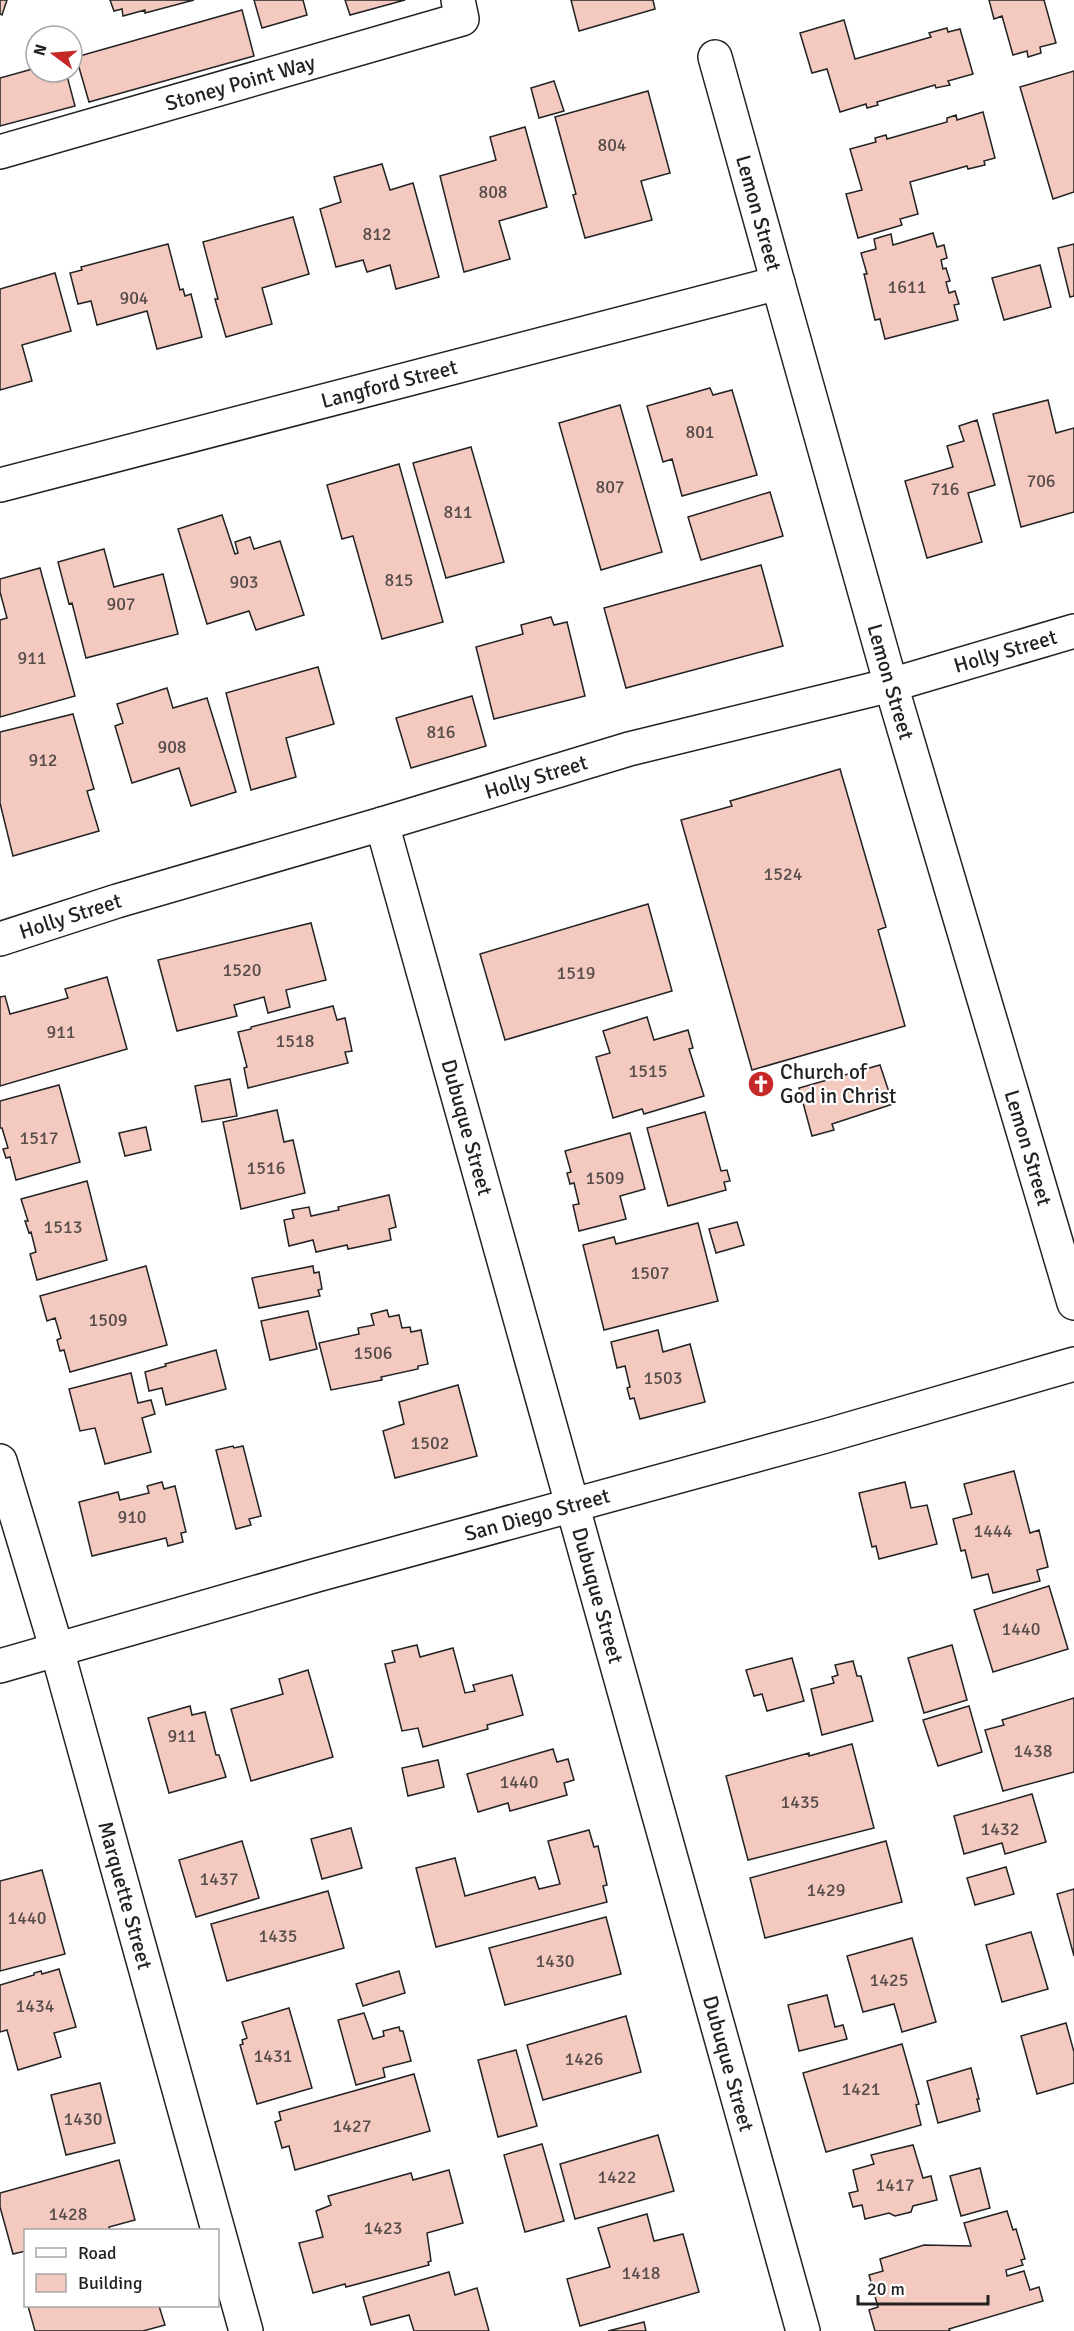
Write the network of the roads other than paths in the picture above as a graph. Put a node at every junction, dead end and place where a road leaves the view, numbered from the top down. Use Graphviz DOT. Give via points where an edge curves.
graph roads {
  1 [pos="458,0"];
  2 [pos="715,57"];
  3 [pos="0,152"];
  4 [pos="778,283"];
  5 [pos="0,485"];
  6 [pos="1074,631"];
  7 [pos="891,685"];
  8 [pos="382,824"];
  9 [pos="0,939"];
  10 [pos="1074,1303"];
  11 [pos="1074,1364"];
  12 [pos="0,1461"];
  13 [pos="574,1504"];
  14 [pos="57,1650"];
  15 [pos="0,1666"];
  16 [pos="218,2229"];
  17 [pos="219,2234"];
  18 [pos="246,2331"];
  19 [pos="803,2331"];
  1 -- 3 [label="street, Stoney Point Way" via="462,19"];
  2 -- 4 [label="street, Lemon Street"];
  4 -- 5 [label="street, Langford Street"];
  4 -- 7 [label="street, Lemon Street"];
  6 -- 7 [label="street, Holly Street"];
  7 -- 8 [label="street, Holly Street" via="629,749"];
  7 -- 10 [label="street, Lemon Street"];
  8 -- 9 [label="street, Holly Street"];
  8 -- 13 [label="street, Dubuque Street"];
  11 -- 13 [label="street, San Diego Street"];
  12 -- 14 [label="street, Marquette Street"];
  13 -- 14 [label="street, San Diego Street"];
  13 -- 19 [label="street, Dubuque Street"];
  14 -- 15 [label="street, San Diego Street"];
  14 -- 16 [label="street, Marquette Street"];
  17 -- 18 [label="street, Marquette Street"];
}
